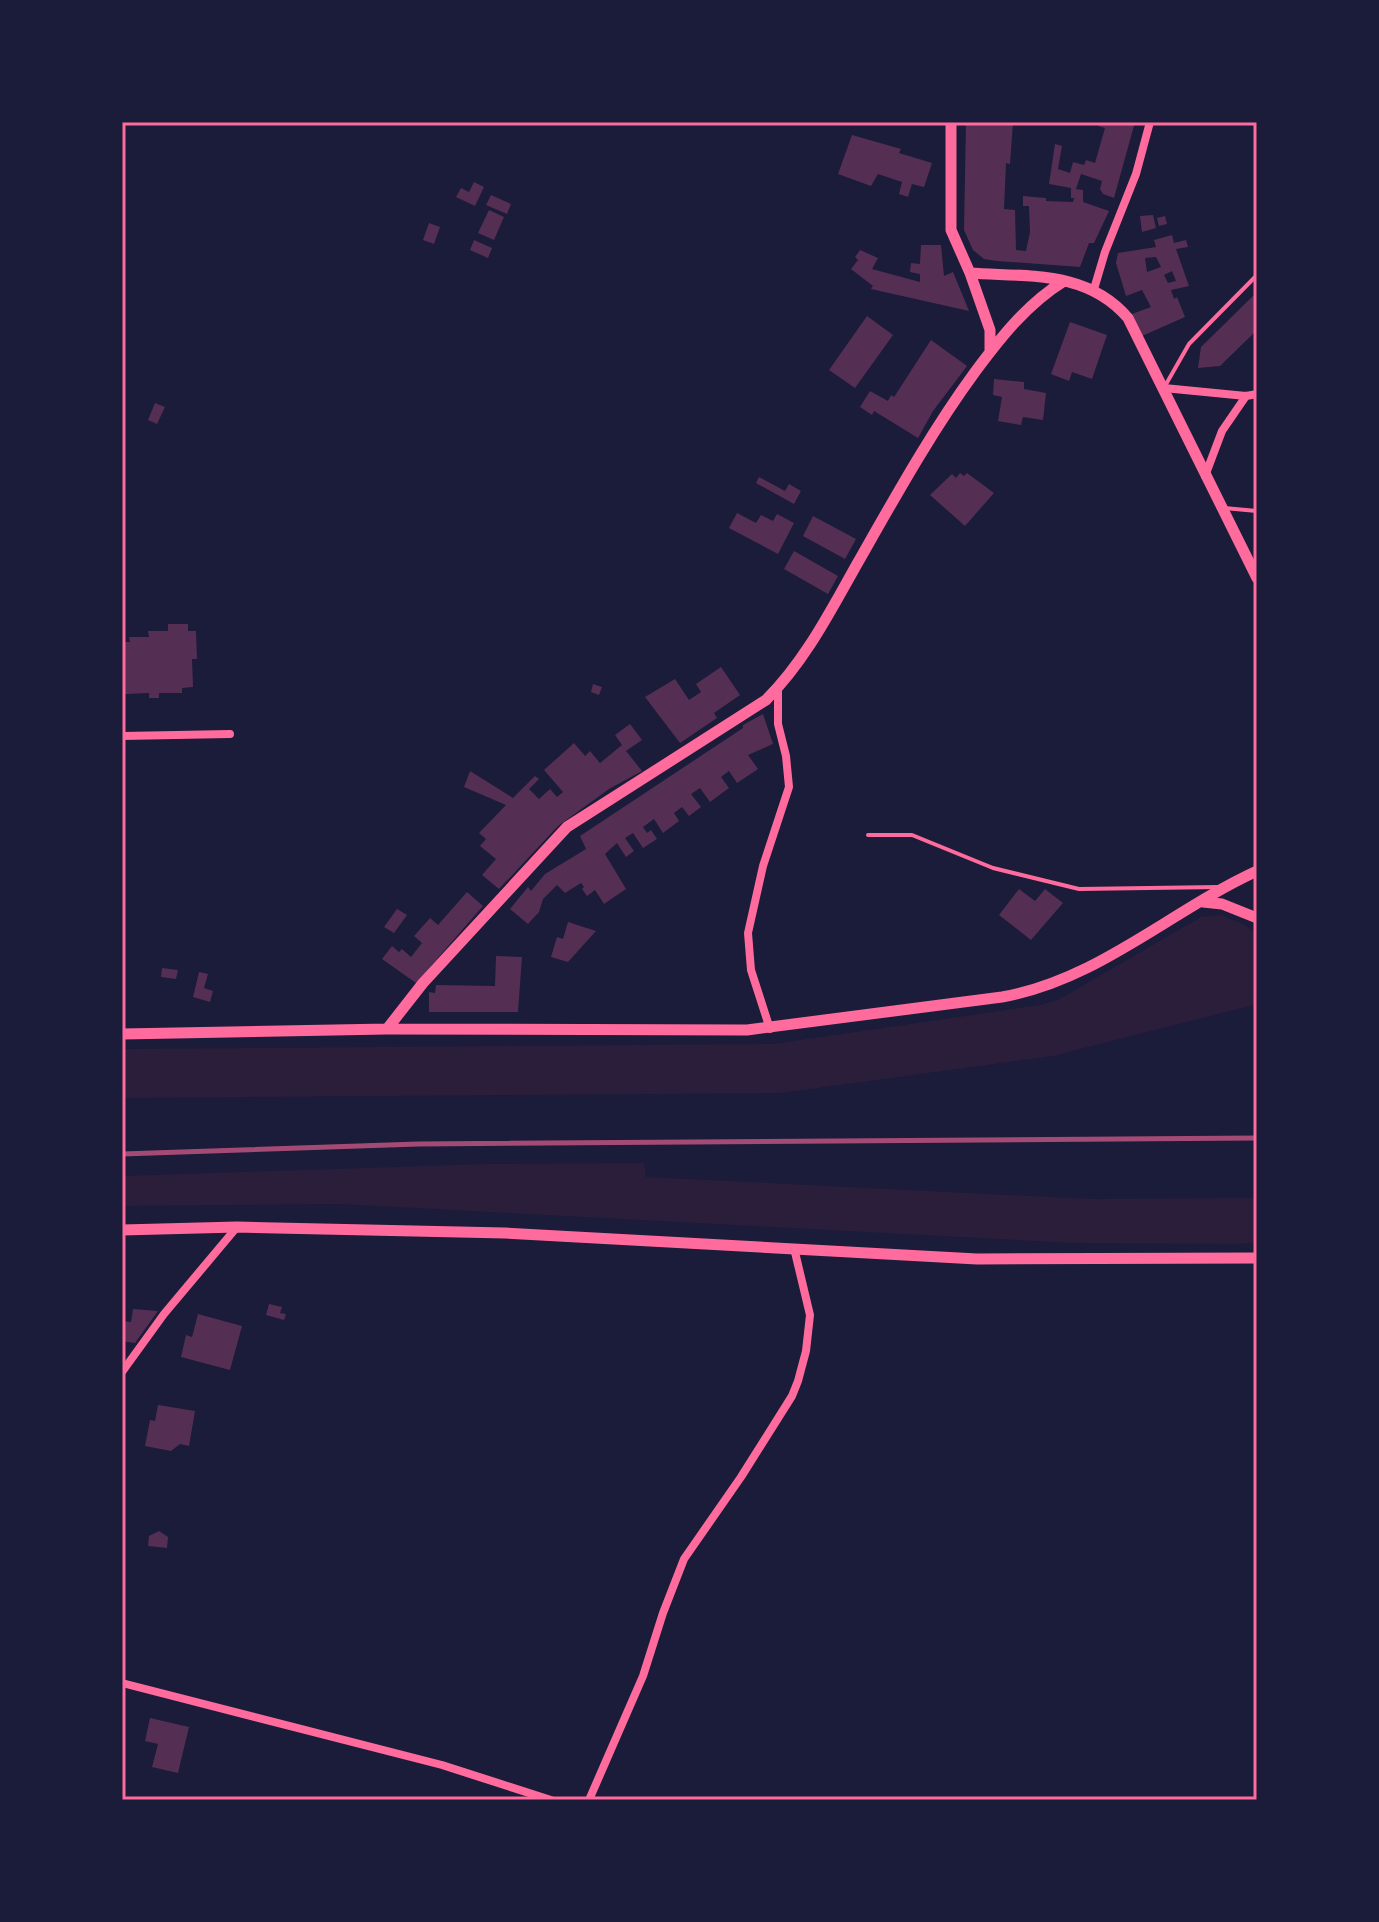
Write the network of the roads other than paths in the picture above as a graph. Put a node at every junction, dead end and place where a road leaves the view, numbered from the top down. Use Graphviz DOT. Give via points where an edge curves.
graph roads {
  1 [pos="951,122"];
  2 [pos="1150,122"];
  3 [pos="970,273"];
  4 [pos="1257,275"];
  5 [pos="1064,281"];
  6 [pos="1094,289"];
  7 [pos="990,351"];
  8 [pos="1164,388"];
  9 [pos="1257,394"];
  10 [pos="1246,396"];
  11 [pos="1205,476"];
  12 [pos="1222,507"];
  13 [pos="1257,511"];
  14 [pos="1257,578"];
  15 [pos="778,688"];
  16 [pos="230,734"];
  17 [pos="122,736"];
  18 [pos="868,835"];
  19 [pos="1257,862"];
  20 [pos="1257,871"];
  21 [pos="1238,879"];
  22 [pos="1226,887"];
  23 [pos="1203,902"];
  24 [pos="1257,918"];
  25 [pos="387,1029"];
  26 [pos="770,1029"];
  27 [pos="122,1034"];
  28 [pos="237,1227"];
  29 [pos="122,1230"];
  30 [pos="794,1248"];
  31 [pos="1257,1258"];
  32 [pos="122,1372"];
  33 [pos="122,1683"];
  34 [pos="551,1800"];
  35 [pos="589,1800"];
  1 -- 3 [label="street" via="951,230"];
  2 -- 6 [label="street"];
  3 -- 5 [label="street"];
  3 -- 7 [label="street" via="990,330"];
  4 -- 8 [label="lane" via="1189,344"];
  5 -- 6 [label="street"];
  5 -- 7 [label="street" via="1041,295"];
  6 -- 8 [label="street" via="1128,318"];
  7 -- 15 [label="street" via="919,456 814,640"];
  8 -- 10 [label="street"];
  8 -- 11 [label="street"];
  9 -- 10 [label="street"];
  10 -- 11 [label="street" via="1222,431"];
  11 -- 12 [label="street"];
  12 -- 13 [label="lane"];
  12 -- 14 [label="street"];
  15 -- 25 [label="street" via="567,827"];
  15 -- 26 [label="street" via="789,787 748,933 751,970"];
  16 -- 17 [label="street"];
  18 -- 22 [label="lane" via="912,835 993,868 1079,889"];
  19 -- 21 [label="street"];
  20 -- 21 [label="street"];
  21 -- 22 [label="street"];
  22 -- 23 [label="street"];
  23 -- 24 [label="street"];
  23 -- 26 [label="street" via="1069,978 1029,992"];
  25 -- 26 [label="street"];
  25 -- 27 [label="street"];
  28 -- 29 [label="street"];
  28 -- 30 [label="street" via="505,1233"];
  28 -- 32 [label="street"];
  30 -- 31 [label="street" via="977,1259"];
  30 -- 35 [label="street" via="810,1315 798,1381 684,1559 643,1676"];
  33 -- 34 [label="street" via="442,1765"];
}
